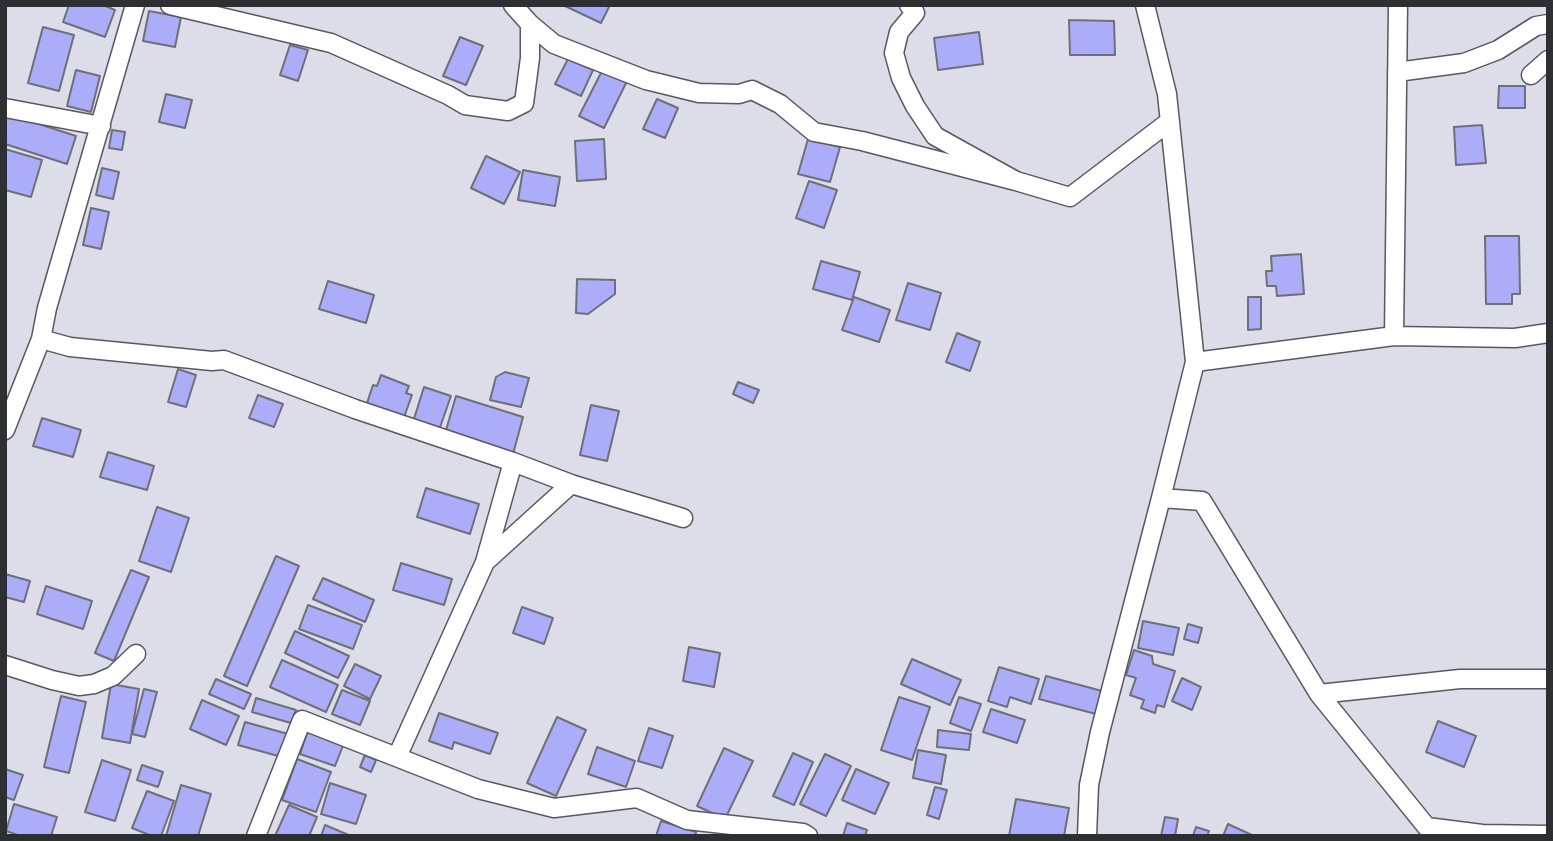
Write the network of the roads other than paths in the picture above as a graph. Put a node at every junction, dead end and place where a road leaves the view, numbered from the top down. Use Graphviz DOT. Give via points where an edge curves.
graph roads {
  1 [pos="135,5"];
  2 [pos="170,5"];
  3 [pos="513,5"];
  4 [pos="909,5"];
  5 [pos="1145,5"];
  6 [pos="1398,5"];
  7 [pos="530,24"];
  8 [pos="1548,24"];
  9 [pos="1548,60"];
  10 [pos="1397,72"];
  11 [pos="1531,75"];
  12 [pos="5,108"];
  13 [pos="1170,121"];
  14 [pos="101,126"];
  15 [pos="1016,181"];
  16 [pos="1548,333"];
  17 [pos="1394,336"];
  18 [pos="41,339"];
  19 [pos="1195,362"];
  20 [pos="5,430"];
  21 [pos="513,462"];
  22 [pos="571,484"];
  23 [pos="1161,498"];
  24 [pos="683,518"];
  25 [pos="485,562"];
  26 [pos="136,654"];
  27 [pos="5,665"];
  28 [pos="1548,679"];
  29 [pos="1320,694"];
  30 [pos="397,757"];
  31 [pos="1430,832"];
  32 [pos="1548,835"];
  33 [pos="256,836"];
  34 [pos="808,836"];
  35 [pos="1087,836"];
  1 -- 14 [label="street"];
  2 -- 7 [label="street" via="331,43 465,105 508,111 524,103"];
  3 -- 7 [label="street"];
  4 -- 15 [label="street" via="915,13 898,32 894,53 915,106 935,136"];
  5 -- 13 [label="street"];
  6 -- 10 [label="street"];
  7 -- 15 [label="street" via="554,44 646,80 699,93 752,90 780,104 814,132"];
  8 -- 10 [label="street" via="1464,63"];
  9 -- 11 [label="street"];
  10 -- 17 [label="street"];
  12 -- 14 [label="street"];
  13 -- 15 [label="street" via="1070,197"];
  13 -- 19 [label="street"];
  14 -- 18 [label="street"];
  16 -- 17 [label="street" via="1516,338"];
  17 -- 19 [label="street"];
  18 -- 20 [label="street"];
  18 -- 21 [label="street" via="70,347 224,360"];
  19 -- 23 [label="street"];
  21 -- 22 [label="street"];
  21 -- 25 [label="street"];
  22 -- 24 [label="street"];
  22 -- 25 [label="street"];
  23 -- 29 [label="street" via="1202,501"];
  23 -- 35 [label="street" via="1100,732 1089,785"];
  25 -- 30 [label="street"];
  26 -- 27 [label="street" via="113,676 79,686"];
  28 -- 29 [label="street" via="1460,679"];
  29 -- 31 [label="street"];
  30 -- 33 [label="street" via="302,720"];
  30 -- 34 [label="street" via="478,789 554,808 637,798 687,820"];
  31 -- 32 [label="street"];
}
